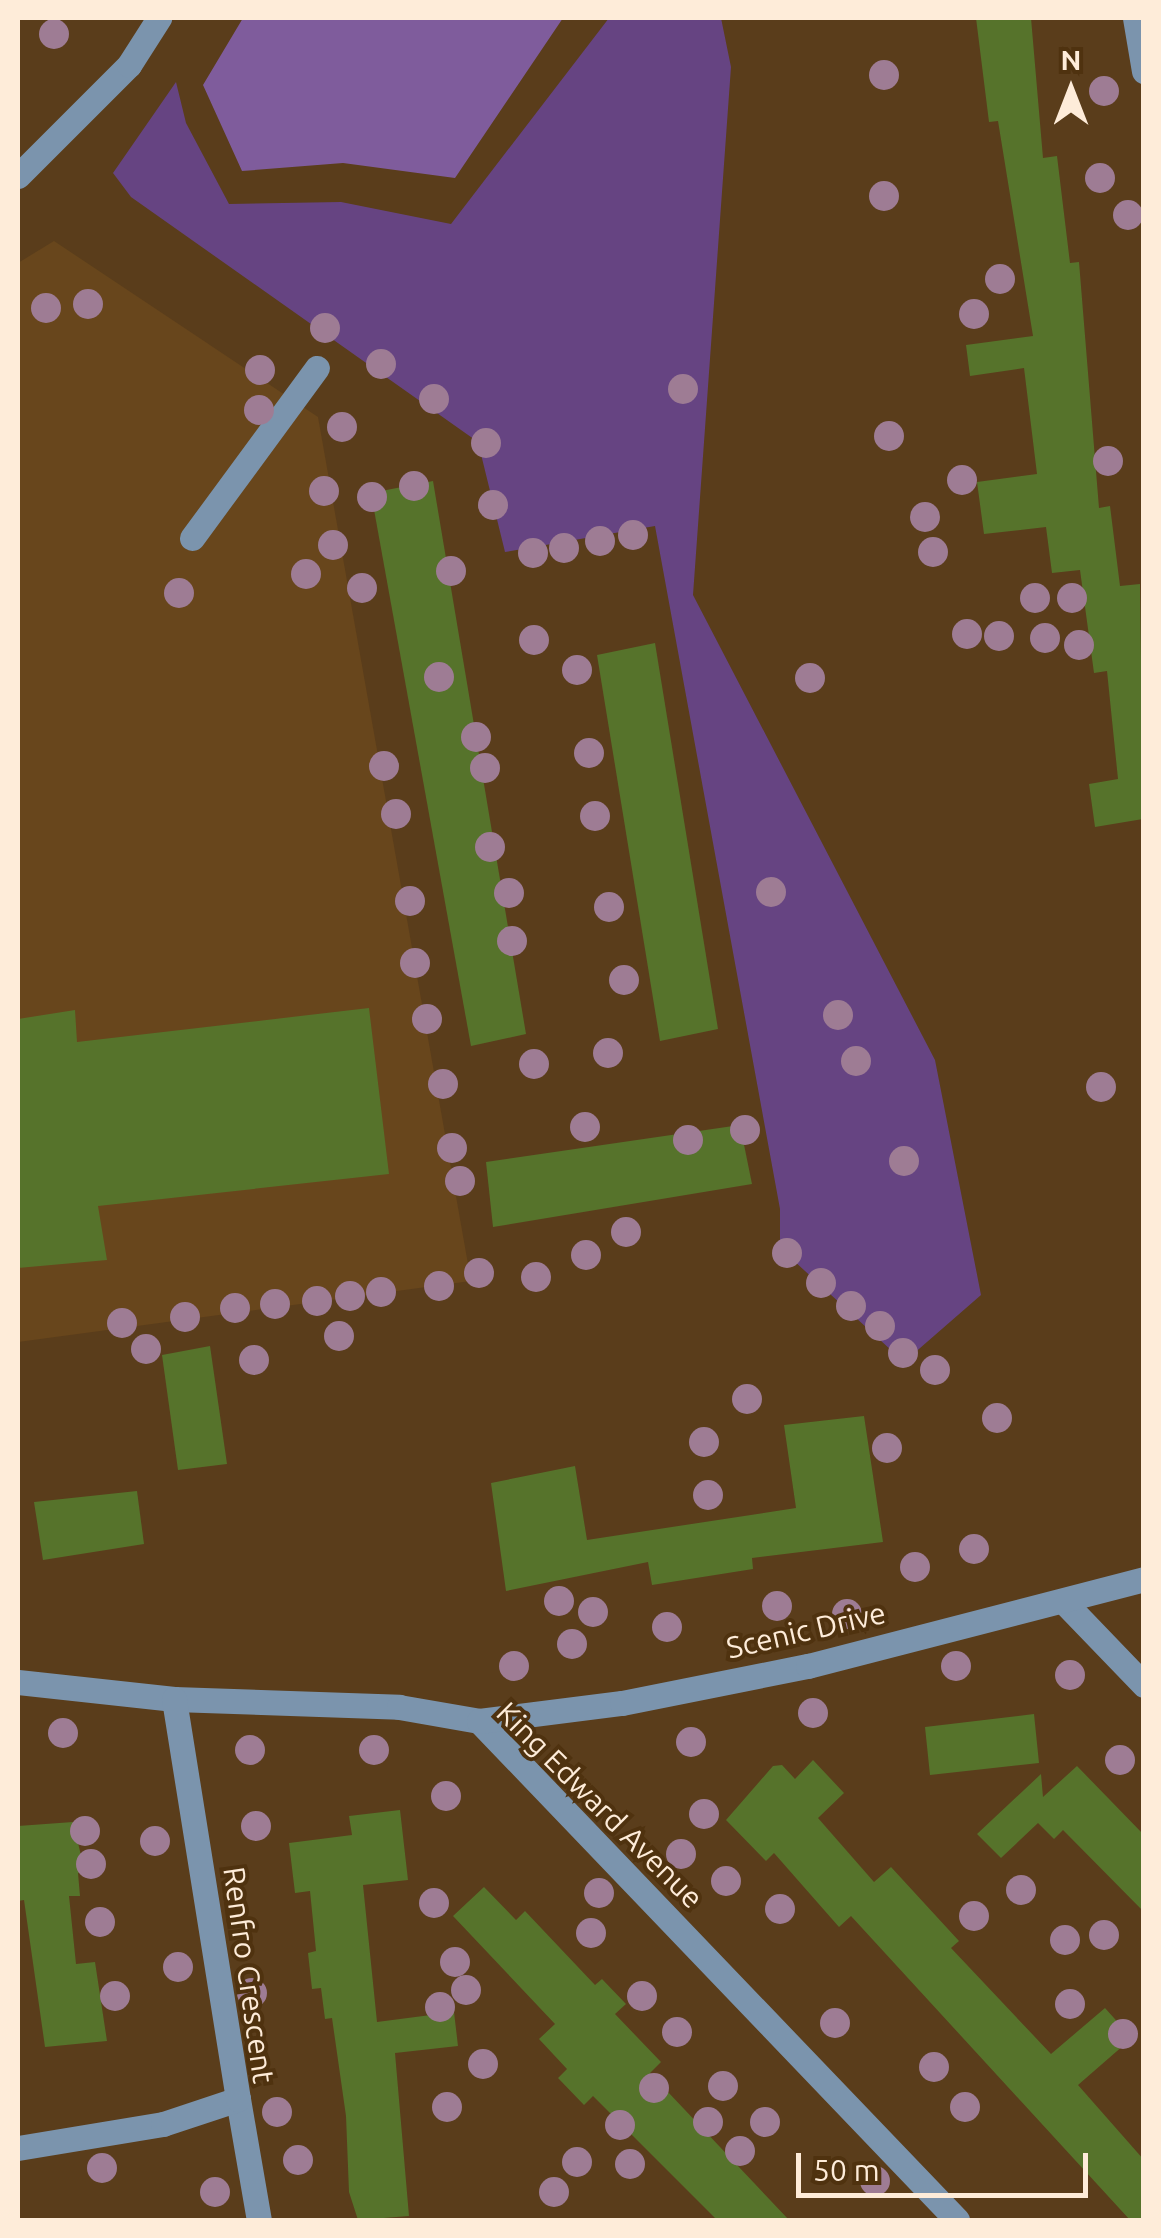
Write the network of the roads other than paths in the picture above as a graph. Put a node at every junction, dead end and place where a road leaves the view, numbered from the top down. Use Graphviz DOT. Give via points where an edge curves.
graph roads {
  1 [pos="159,18"];
  2 [pos="1135,18"];
  3 [pos="1144,71"];
  4 [pos="18,176"];
  5 [pos="317,368"];
  6 [pos="192,538"];
  7 [pos="1144,1579"];
  8 [pos="1065,1603"];
  9 [pos="18,1682"];
  10 [pos="1144,1685"];
  11 [pos="174,1699"];
  12 [pos="479,1722"];
  13 [pos="238,2100"];
  14 [pos="18,2148"];
  15 [pos="259,2220"];
  16 [pos="957,2220"];
  1 -- 4 [label="street" via="130,66"];
  2 -- 3 [label="street"];
  5 -- 6 [label="street"];
  7 -- 8 [label="street, Scenic Drive"];
  8 -- 10 [label="street"];
  8 -- 12 [label="street, Scenic Drive" via="789,1670"];
  9 -- 11 [label="street, King Edward Avenue"];
  11 -- 12 [label="street, King Edward Avenue" via="399,1707"];
  11 -- 13 [label="street, Renfro Crescent"];
  12 -- 16 [label="street, King Edward Avenue"];
  13 -- 14 [label="street, Renfro Crescent" via="163,2124"];
  13 -- 15 [label="street"];
}
